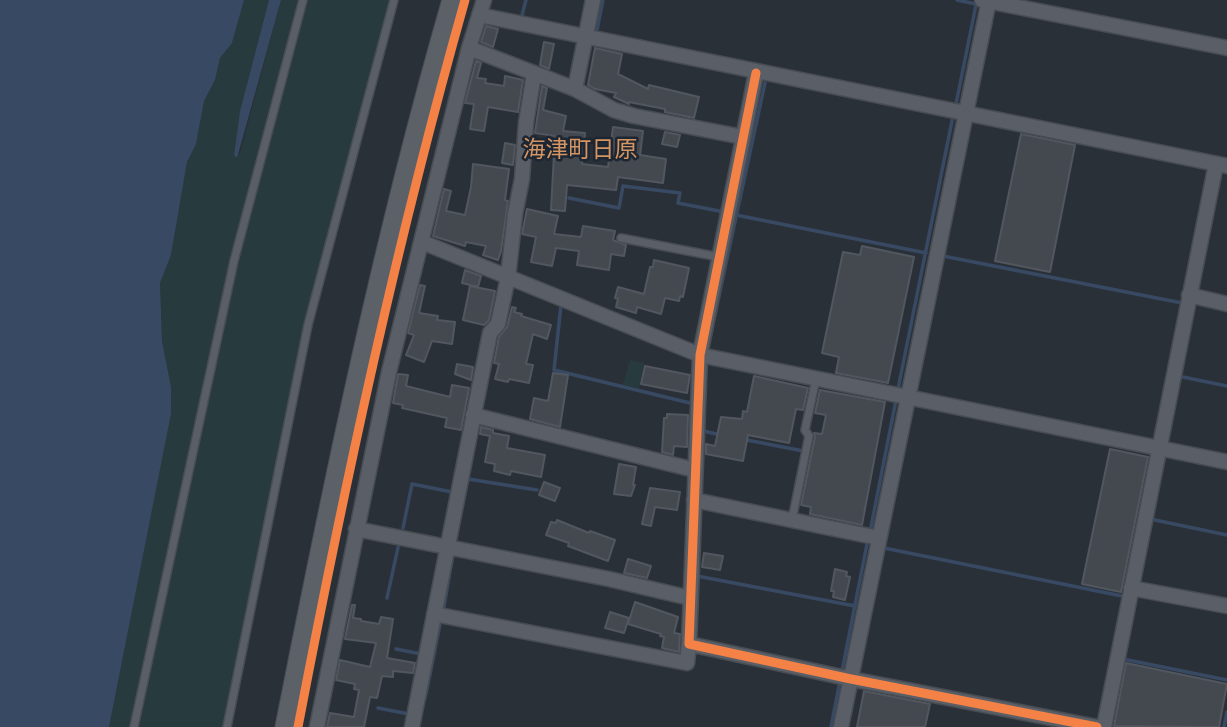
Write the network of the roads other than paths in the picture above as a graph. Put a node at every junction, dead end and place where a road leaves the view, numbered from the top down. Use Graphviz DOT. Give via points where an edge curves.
graph roads {
  1 [pos="303,0"];
  2 [pos="394,0"];
  3 [pos="454,0"];
  4 [pos="484,0"];
  5 [pos="593,0"];
  6 [pos="985,0"];
  7 [pos="479,15"];
  8 [pos="584,38"];
  9 [pos="470,48"];
  10 [pos="1227,48"];
  11 [pos="756,73"];
  12 [pos="534,74"];
  13 [pos="575,89"];
  14 [pos="957,113"];
  15 [pos="743,137"];
  16 [pos="1221,165"];
  17 [pos="621,238"];
  18 [pos="422,242"];
  19 [pos="719,257"];
  20 [pos="508,277"];
  21 [pos="1189,295"];
  22 [pos="1227,304"];
  23 [pos="700,355"];
  24 [pos="816,379"];
  25 [pos="907,398"];
  26 [pos="473,415"];
  27 [pos="1158,449"];
  28 [pos="1227,462"];
  29 [pos="695,470"];
  30 [pos="694,500"];
  31 [pos="792,520"];
  32 [pos="356,528"];
  33 [pos="873,537"];
  34 [pos="447,548"];
  35 [pos="1131,587"];
  36 [pos="690,598"];
  37 [pos="1227,606"];
  38 [pos="434,614"];
  39 [pos="690,645"];
  40 [pos="851,679"];
  41 [pos="134,727"];
  42 [pos="228,727"];
  43 [pos="287,727"];
  44 [pos="317,727"];
  45 [pos="412,727"];
  46 [pos="841,727"];
  47 [pos="1097,727"];
  48 [pos="1104,727"];
  1 -- 41 [label="lane" via="234,261"];
  2 -- 42 [label="lane" via="308,325"];
  3 -- 43 [label="main road" via="375,304"];
  4 -- 7 [label="street"];
  5 -- 8 [label="street"];
  6 -- 10 [label="street"];
  6 -- 14 [label="street"];
  7 -- 8 [label="street"];
  7 -- 9 [label="street"];
  8 -- 11 [label="street"];
  8 -- 13 [label="street"];
  9 -- 12 [label="street"];
  9 -- 18 [label="street"];
  11 -- 14 [label="street"];
  11 -- 15 [label="street"];
  12 -- 13 [label="street"];
  12 -- 20 [label="street"];
  13 -- 15 [label="street" via="634,116"];
  14 -- 16 [label="street"];
  14 -- 25 [label="street"];
  15 -- 19 [label="street"];
  16 -- 21 [label="street"];
  17 -- 19 [label="lane"];
  18 -- 20 [label="street"];
  18 -- 32 [label="street"];
  19 -- 23 [label="street"];
  20 -- 23 [label="street"];
  20 -- 26 [label="street" via="498,324 490,333"];
  21 -- 22 [label="street"];
  21 -- 27 [label="street"];
  23 -- 24 [label="street"];
  23 -- 29 [label="street"];
  24 -- 25 [label="street"];
  24 -- 31 [label="lane"];
  25 -- 27 [label="street"];
  25 -- 33 [label="street"];
  26 -- 29 [label="street"];
  26 -- 34 [label="street"];
  27 -- 28 [label="street"];
  27 -- 35 [label="street"];
  29 -- 30 [label="street"];
  30 -- 31 [label="street"];
  30 -- 36 [label="street"];
  31 -- 33 [label="street"];
  32 -- 34 [label="street"];
  32 -- 44 [label="street"];
  33 -- 40 [label="street"];
  34 -- 36 [label="street"];
  34 -- 38 [label="street"];
  35 -- 37 [label="street"];
  35 -- 48 [label="street"];
  36 -- 39 [label="street"];
  38 -- 39 [label="street" via="687,663"];
  38 -- 45 [label="street"];
  39 -- 40 [label="street"];
  40 -- 46 [label="street"];
  40 -- 47 [label="street"];
}
